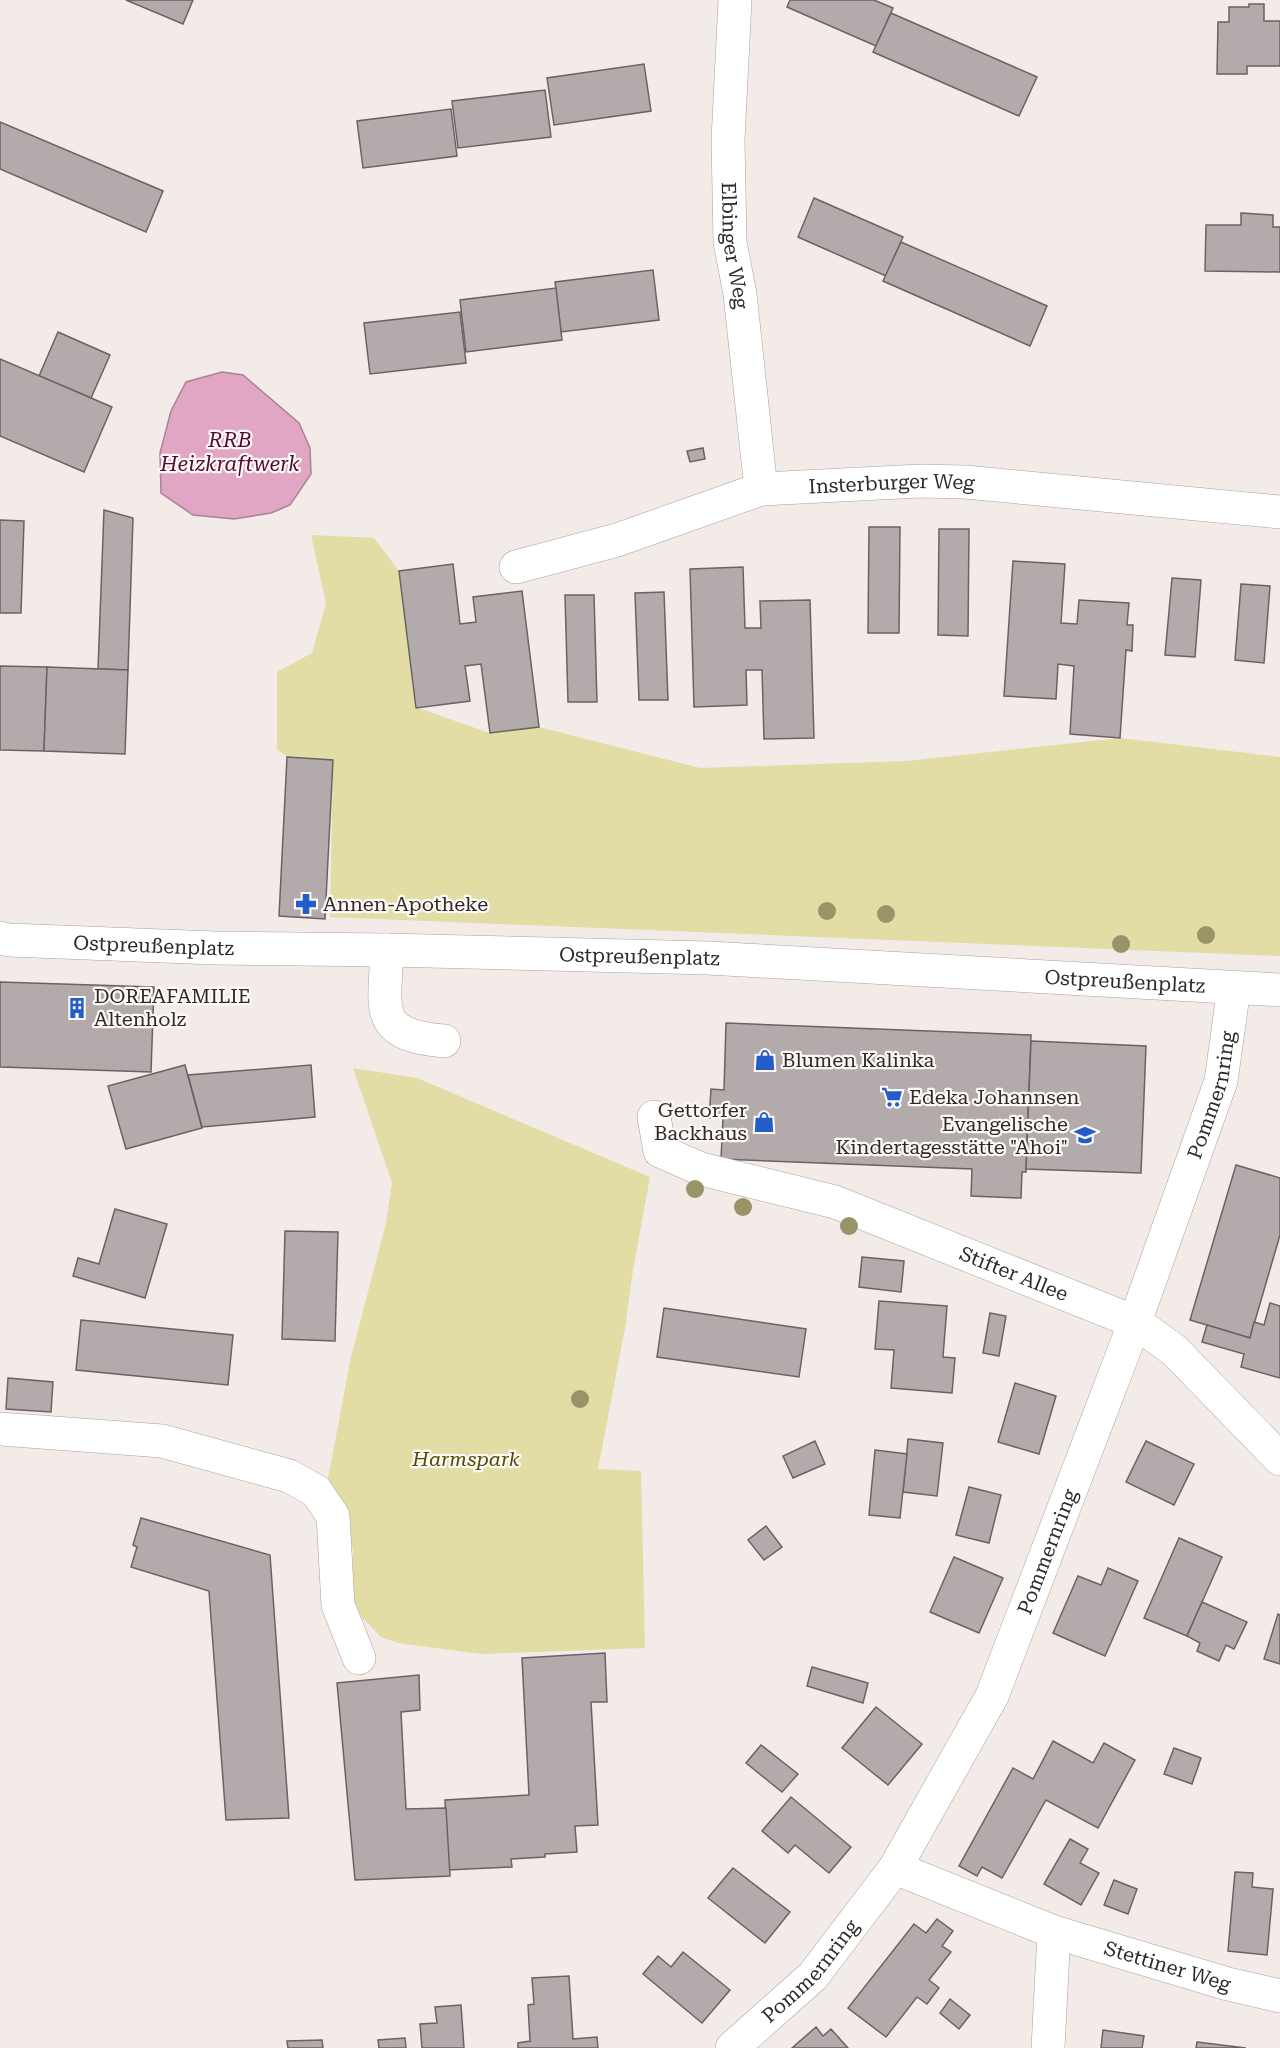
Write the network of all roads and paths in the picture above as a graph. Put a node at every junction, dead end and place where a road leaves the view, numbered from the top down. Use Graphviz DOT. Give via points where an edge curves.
graph roads {
  1 [pos="735,0"];
  2 [pos="761,489"];
  3 [pos="1280,512"];
  4 [pos="516,567"];
  5 [pos="0,938"];
  6 [pos="387,950"];
  7 [pos="1234,988"];
  8 [pos="1280,990"];
  9 [pos="444,1041"];
  10 [pos="654,1117"];
  11 [pos="1135,1322"];
  12 [pos="0,1430"];
  13 [pos="1280,1459"];
  14 [pos="359,1658"];
  15 [pos="895,1868"];
  16 [pos="1054,1932"];
  17 [pos="1280,1996"];
  18 [pos="732,2048"];
  19 [pos="1048,2048"];
  1 -- 2 [label="street, Elbinger Weg" via="728,140 730,242 740,294"];
  2 -- 3 [label="street, Insterburger Weg" via="965,482"];
  2 -- 4 [label="street, Insterburger Weg" via="617,540"];
  5 -- 6 [label="street, Ostpreußenplatz" via="215,948"];
  6 -- 7 [label="street, Ostpreußenplatz" via="708,958"];
  6 -- 9 [label="street" via="385,1010 393,1026 418,1039"];
  7 -- 8 [label="street, Ostpreußenplatz"];
  7 -- 11 [label="street, Pommernring" via="1221,1082"];
  10 -- 11 [label="street, Stifter Allee" via="660,1151 701,1169 835,1202"];
  11 -- 13 [label="street, Stifter Allee" via="1174,1350"];
  11 -- 15 [label="street, Pommernring" via="992,1696"];
  12 -- 14 [label="street" via="162,1441 289,1476 316,1491 333,1516 338,1605"];
  15 -- 16 [label="street, Stettiner Weg"];
  15 -- 18 [label="street, Pommernring" via="813,1976"];
  16 -- 17 [label="street, Stettiner Weg"];
  16 -- 19 [label="street"];
}
